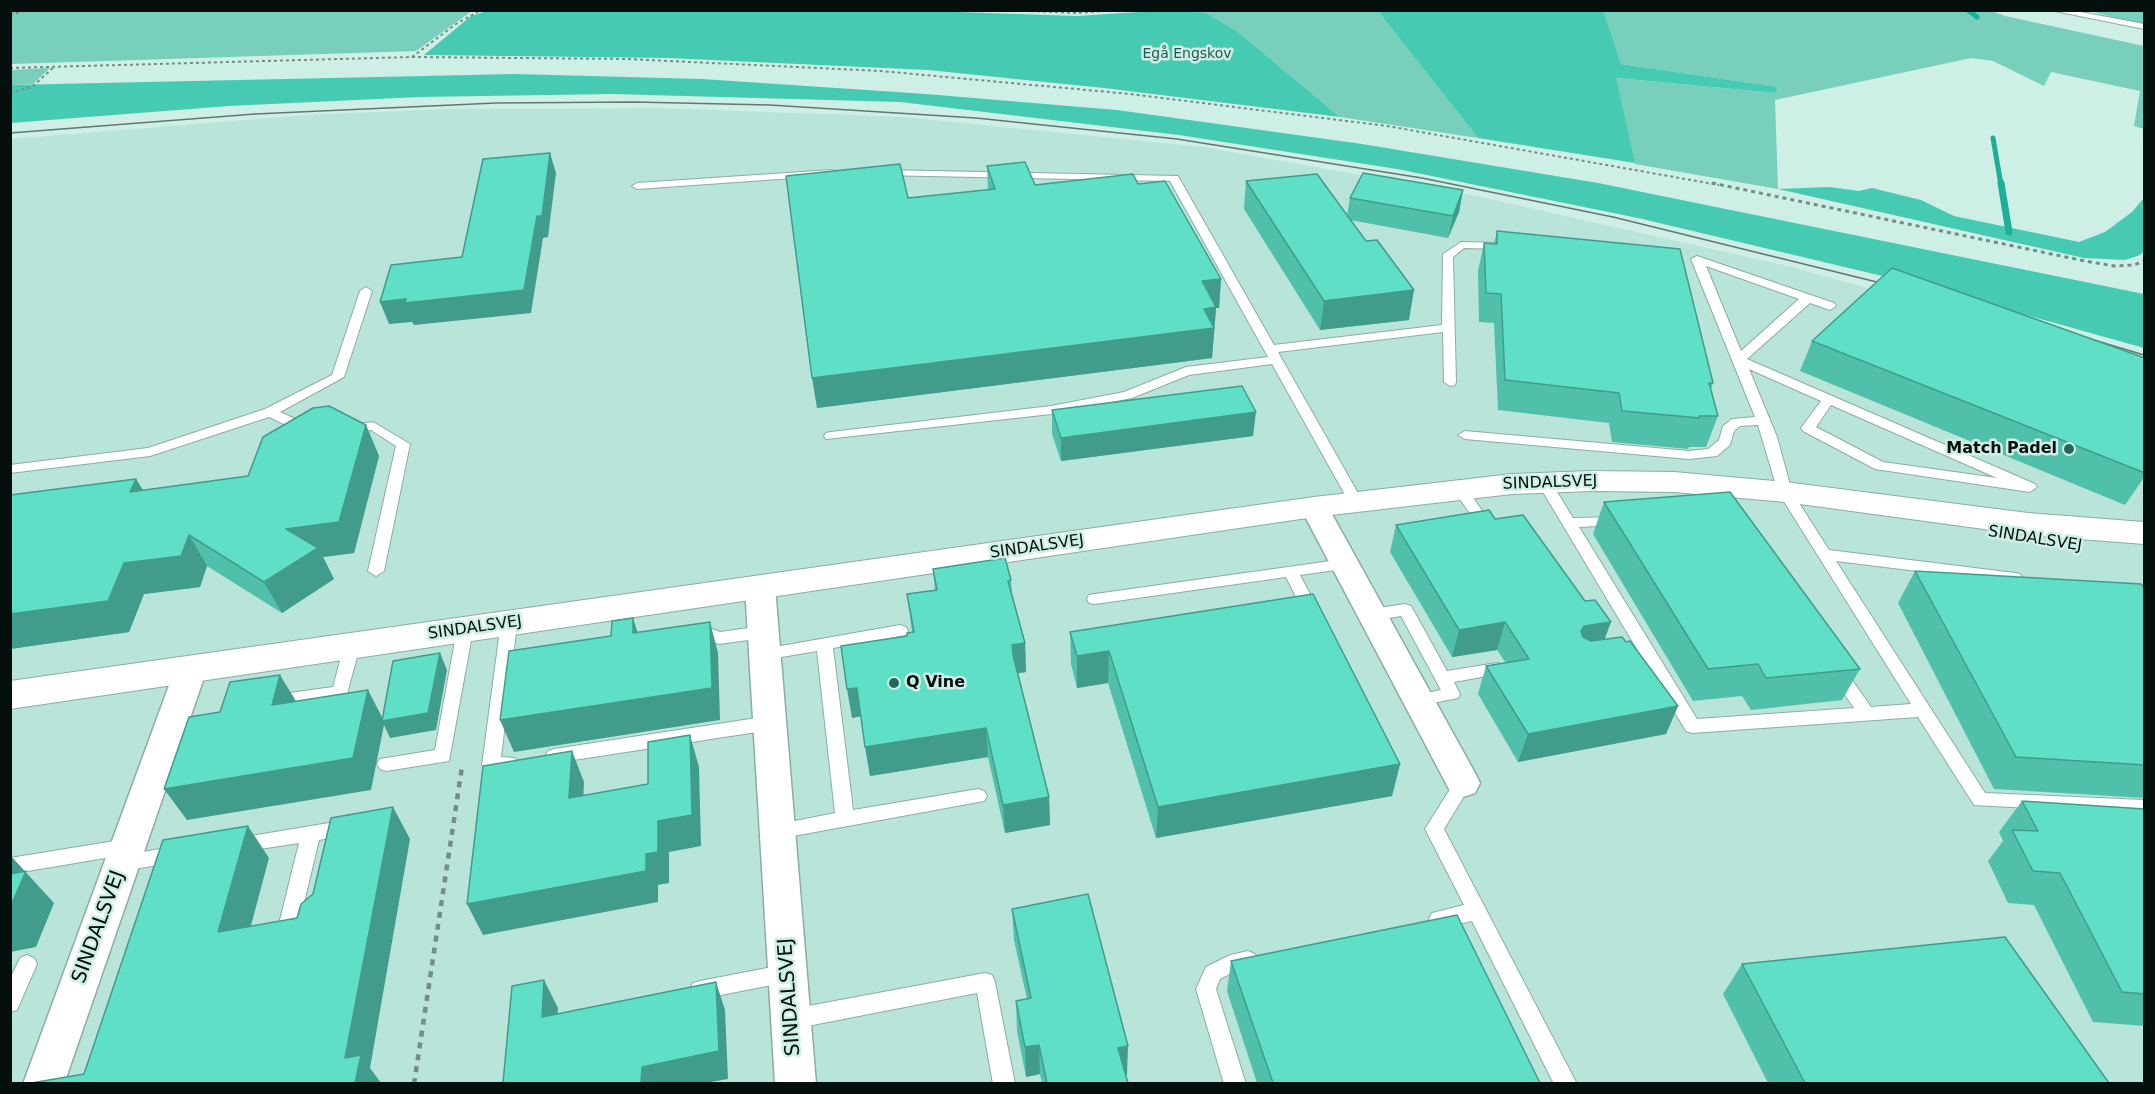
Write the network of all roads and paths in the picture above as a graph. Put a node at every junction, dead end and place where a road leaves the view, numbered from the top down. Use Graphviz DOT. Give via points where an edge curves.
graph roads {
  1 [pos="26,10"];
  2 [pos="481,10"];
  3 [pos="1007,10"];
  4 [pos="1118,10"];
  5 [pos="2054,10"];
  6 [pos="10,15"];
  7 [pos="2145,27"];
  8 [pos="412,57"];
  9 [pos="55,66"];
  10 [pos="10,68"];
  11 [pos="10,93"];
  12 [pos="845,173"];
  13 [pos="868,173"];
  14 [pos="637,186"];
  15 [pos="1513,247"];
  16 [pos="2145,261"];
  17 [pos="366,291"];
  18 [pos="1808,298"];
  19 [pos="1830,306"];
  20 [pos="1449,329"];
  21 [pos="1273,355"];
  22 [pos="1738,360"];
  23 [pos="1450,382"];
  24 [pos="1829,399"];
  25 [pos="270,412"];
  26 [pos="1764,422"];
  27 [pos="1465,435"];
  28 [pos="831,436"];
  29 [pos="10,469"];
  30 [pos="1544,482"];
  31 [pos="1460,489"];
  32 [pos="1785,492"];
  33 [pos="1356,502"];
  34 [pos="1314,507"];
  35 [pos="1628,519"];
  36 [pos="1569,523"];
  37 [pos="1490,533"];
  38 [pos="2145,533"];
  39 [pos="2145,552"];
  40 [pos="1824,554"];
  41 [pos="1345,564"];
  42 [pos="376,571"];
  43 [pos="1291,572"];
  44 [pos="2034,581"];
  45 [pos="760,587"];
  46 [pos="1095,599"];
  47 [pos="1372,615"];
  48 [pos="509,623"];
  49 [pos="465,630"];
  50 [pos="900,631"];
  51 [pos="1321,632"];
  52 [pos="682,635"];
  53 [pos="764,643"];
  54 [pos="824,644"];
  55 [pos="352,646"];
  56 [pos="1647,652"];
  57 [pos="1625,655"];
  58 [pos="1833,666"];
  59 [pos="191,669"];
  60 [pos="1497,669"];
  61 [pos="1443,678"];
  62 [pos="340,692"];
  63 [pos="10,695"];
  64 [pos="1418,700"];
  65 [pos="260,703"];
  66 [pos="1923,710"];
  67 [pos="1868,714"];
  68 [pos="334,718"];
  69 [pos="770,723"];
  70 [pos="464,756"];
  71 [pos="386,764"];
  72 [pos="1463,783"];
  73 [pos="978,796"];
  74 [pos="2145,807"];
  75 [pos="845,819"];
  76 [pos="365,825"];
  77 [pos="777,831"];
  78 [pos="311,833"];
  79 [pos="228,846"];
  80 [pos="192,852"];
  81 [pos="124,855"];
  82 [pos="10,866"];
  83 [pos="1477,911"];
  84 [pos="1421,923"];
  85 [pos="286,936"];
  86 [pos="1264,956"];
  87 [pos="27,964"];
  88 [pos="788,973"];
  89 [pos="675,994"];
  90 [pos="10,1004"];
  91 [pos="791,1019"];
  92 [pos="37,1082"];
  93 [pos="414,1083"];
  94 [pos="796,1083"];
  95 [pos="1004,1083"];
  96 [pos="1236,1083"];
  97 [pos="1566,1083"];
  1 -- 6 [label="path"];
  2 -- 8 [label="path"];
  3 -- 4 [label="path"];
  5 -- 7 [label="lane"];
  8 -- 9 [label="path"];
  8 -- 16 [label="path" via="627,59 858,70 1130,94 1387,126 1671,175 2085,261 2114,266"];
  9 -- 10 [label="path"];
  9 -- 11 [label="path" via="32,87"];
  12 -- 14 [label="lane"];
  13 -- 21 [label="lane" via="1174,178"];
  15 -- 20 [label="lane" via="1461,244 1447,256"];
  17 -- 25 [label="lane" via="338,377"];
  18 -- 19 [label="lane"];
  18 -- 22 [label="lane"];
  18 -- 22 [label="lane" via="1697,259"];
  20 -- 21 [label="lane" via="1434,328"];
  20 -- 23 [label="lane"];
  21 -- 28 [label="lane" via="1186,371 1127,395 1051,410"];
  21 -- 33 [label="lane"];
  22 -- 24 [label="lane"];
  22 -- 26 [label="lane"];
  24 -- 24 [label="lane" via="1882,423 2030,487 1880,466 1808,428"];
  25 -- 29 [label="lane" via="150,452"];
  25 -- 42 [label="lane" via="315,434 373,426 403,444"];
  26 -- 27 [label="lane" via="1737,422 1728,429 1725,442 1712,453 1689,455"];
  26 -- 32 [label="lane"];
  30 -- 31 [label="street, SINDALSVEJ"];
  30 -- 32 [label="street, SINDALSVEJ" via="1592,480 1721,494"];
  30 -- 36 [label="lane"];
  31 -- 33 [label="street, SINDALSVEJ"];
  31 -- 37 [label="lane"];
  32 -- 38 [label="street, SINDALSVEJ" via="2028,524"];
  32 -- 39 [label="street, SINDALSVEJ" via="2037,540"];
  32 -- 40 [label="lane"];
  33 -- 34 [label="street, SINDALSVEJ"];
  34 -- 41 [label="street"];
  34 -- 45 [label="street, SINDALSVEJ"];
  35 -- 36 [label="lane"];
  36 -- 56 [label="lane"];
  40 -- 44 [label="lane"];
  40 -- 66 [label="lane"];
  41 -- 43 [label="lane"];
  41 -- 47 [label="street"];
  43 -- 46 [label="lane"];
  43 -- 51 [label="lane"];
  45 -- 48 [label="street, SINDALSVEJ"];
  45 -- 53 [label="street, SINDALSVEJ"];
  47 -- 61 [label="lane" via="1405,610"];
  47 -- 64 [label="street"];
  48 -- 49 [label="street, SINDALSVEJ"];
  48 -- 69 [label="lane" via="510,661 491,765"];
  49 -- 55 [label="street, SINDALSVEJ"];
  49 -- 71 [label="lane" via="443,756"];
  50 -- 54 [label="lane"];
  52 -- 53 [label="lane" via="705,632 719,638"];
  53 -- 54 [label="lane"];
  53 -- 69 [label="street, SINDALSVEJ"];
  54 -- 75 [label="lane"];
  55 -- 59 [label="street, SINDALSVEJ"];
  55 -- 62 [label="lane"];
  56 -- 57 [label="lane"];
  56 -- 67 [label="lane" via="1692,726"];
  58 -- 67 [label="lane"];
  59 -- 63 [label="street, SINDALSVEJ"];
  59 -- 81 [label="street, SINDALSVEJ"];
  60 -- 61 [label="lane"];
  61 -- 64 [label="lane" via="1452,694"];
  62 -- 65 [label="lane"];
  62 -- 68 [label="lane"];
  64 -- 72 [label="street"];
  66 -- 67 [label="lane"];
  66 -- 74 [label="lane" via="1980,800"];
  69 -- 77 [label="street, SINDALSVEJ"];
  70 -- 93 [label="path"];
  72 -- 83 [label="lane" via="1434,829"];
  73 -- 75 [label="lane"];
  75 -- 77 [label="lane"];
  76 -- 78 [label="lane"];
  77 -- 88 [label="street, SINDALSVEJ"];
  78 -- 79 [label="lane"];
  78 -- 85 [label="lane"];
  80 -- 81 [label="lane"];
  81 -- 82 [label="lane"];
  81 -- 92 [label="street, SINDALSVEJ"];
  83 -- 84 [label="lane"];
  83 -- 97 [label="lane"];
  86 -- 96 [label="lane" via="1230,964 1213,973 1206,989"];
  87 -- 90 [label="lane"];
  88 -- 89 [label="lane"];
  88 -- 91 [label="street, SINDALSVEJ"];
  91 -- 94 [label="street, SINDALSVEJ"];
  91 -- 95 [label="lane" via="986,982"];
}
